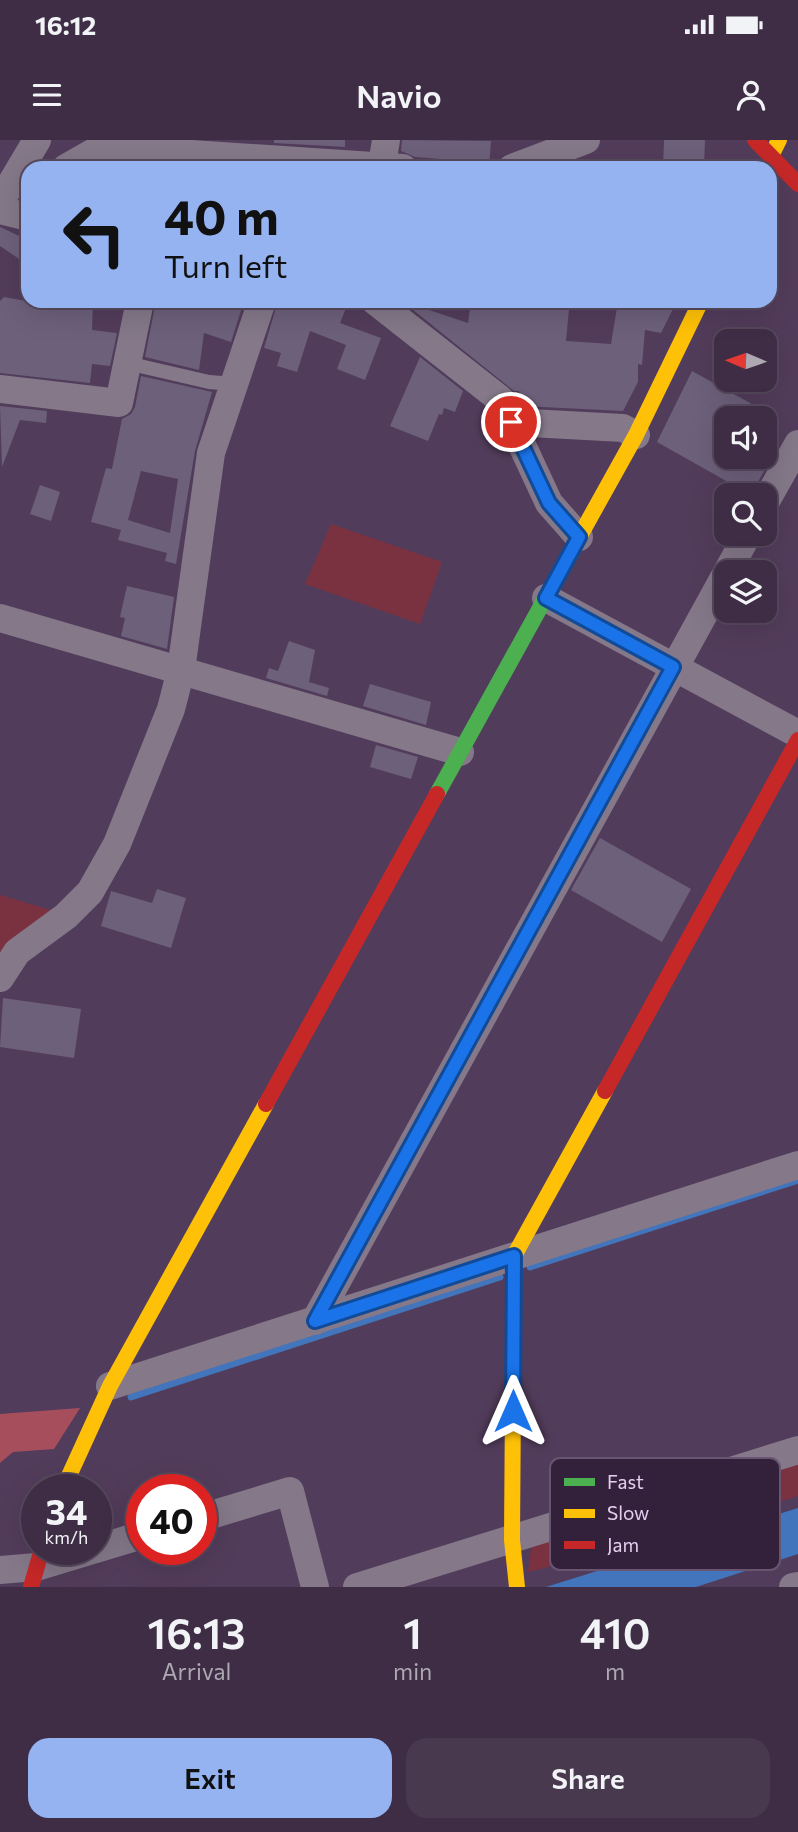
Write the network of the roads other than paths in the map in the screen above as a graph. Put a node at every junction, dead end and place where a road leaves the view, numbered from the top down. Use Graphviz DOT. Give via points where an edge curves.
graph roads {
  1 [pos="37,140"];
  2 [pos="586,140"];
  3 [pos="755,140"];
  4 [pos="779,140"];
  5 [pos="390,158"];
  6 [pos="25,161"];
  7 [pos="78,161"];
  8 [pos="241,161"];
  9 [pos="313,161"];
  10 [pos="530,161"];
  11 [pos="767,161"];
  12 [pos="768,161"];
  13 [pos="21,169"];
  14 [pos="777,169"];
  15 [pos="798,184"];
  16 [pos="21,194"];
  17 [pos="0,206"];
  18 [pos="21,214"];
  19 [pos="139,308"];
  20 [pos="260,308"];
  21 [pos="384,308"];
  22 [pos="698,308"];
  23 [pos="127,363"];
  24 [pos="234,384"];
  25 [pos="0,389"];
  26 [pos="511,422"];
  27 [pos="636,435"];
  28 [pos="798,444"];
  29 [pos="776,483"];
  30 [pos="579,537"];
  31 [pos="741,546"];
  32 [pos="546,598"];
  33 [pos="0,618"];
  34 [pos="673,667"];
  35 [pos="181,670"];
  36 [pos="798,734"];
  37 [pos="798,740"];
  38 [pos="460,752"];
  39 [pos="0,978"];
  40 [pos="798,1165"];
  41 [pos="514,1256"];
  42 [pos="315,1321"];
  43 [pos="110,1387"];
  44 [pos="798,1450"];
  45 [pos="771,1458"];
  46 [pos="70,1474"];
  47 [pos="217,1513"];
  48 [pos="550,1538"];
  49 [pos="126,1540"];
  50 [pos="514,1552"];
  51 [pos="36,1568"];
  52 [pos="0,1570"];
  53 [pos="315,1587"];
  54 [pos="357,1587"];
  55 [pos="517,1587"];
  1 -- 6 [label="street"];
  2 -- 10 [label="street"];
  3 -- 11 [label="street"];
  4 -- 12 [label="street"];
  5 -- 9 [label="street"];
  7 -- 8 [label="street" via="101,148"];
  13 -- 17 [label="street"];
  14 -- 15 [label="street"];
  16 -- 17 [label="street"];
  17 -- 18 [label="street"];
  19 -- 23 [label="street"];
  20 -- 24 [label="street"];
  21 -- 26 [label="street" via="501,400"];
  22 -- 27 [label="street"];
  23 -- 24 [label="lane"];
  23 -- 25 [label="street" via="119,403"];
  24 -- 35 [label="street" via="211,453"];
  26 -- 27 [label="street" via="623,428"];
  26 -- 30 [label="street" via="549,503"];
  27 -- 30 [label="street"];
  28 -- 29 [label="street"];
  30 -- 32 [label="street"];
  31 -- 34 [label="street"];
  32 -- 34 [label="street"];
  32 -- 38 [label="street"];
  33 -- 35 [label="street"];
  34 -- 36 [label="street"];
  34 -- 42 [label="street"];
  35 -- 38 [label="street"];
  35 -- 39 [label="street" via="171,709 117,844 90,892 17,952"];
  37 -- 41 [label="street"];
  38 -- 43 [label="street"];
  40 -- 41 [label="street"];
  41 -- 42 [label="street"];
  41 -- 50 [label="street"];
  42 -- 43 [label="street"];
  43 -- 46 [label="street"];
  44 -- 45 [label="street"];
  47 -- 53 [label="street" via="290,1491"];
  48 -- 50 [label="street"];
  49 -- 51 [label="street"];
  50 -- 54 [label="street"];
  50 -- 55 [label="street"];
  51 -- 52 [label="street"];
}
